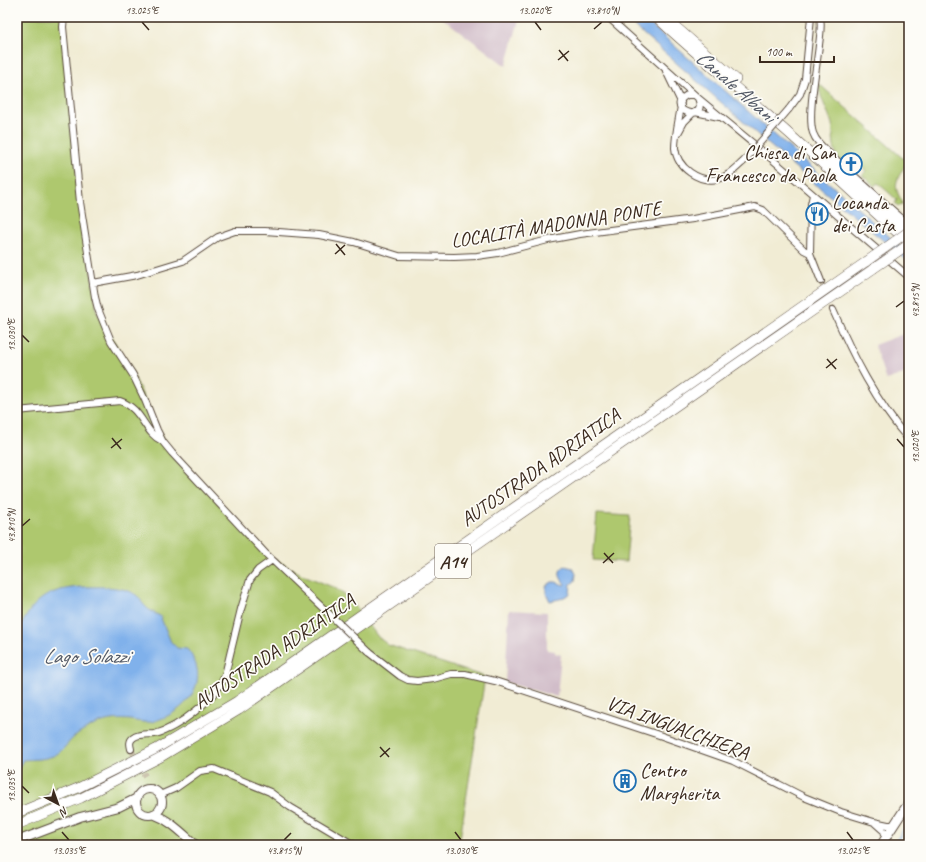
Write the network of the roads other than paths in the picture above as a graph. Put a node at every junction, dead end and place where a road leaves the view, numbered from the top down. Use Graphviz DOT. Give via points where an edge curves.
graph roads {
  1 [pos="64,17"];
  2 [pos="608,17"];
  3 [pos="656,17"];
  4 [pos="665,17"];
  5 [pos="810,17"];
  6 [pos="820,17"];
  7 [pos="664,66"];
  8 [pos="696,97"];
  9 [pos="681,104"];
  10 [pos="694,113"];
  11 [pos="725,120"];
  12 [pos="676,136"];
  13 [pos="813,195"];
  14 [pos="909,225"];
  15 [pos="909,231"];
  16 [pos="909,244"];
  17 [pos="810,253"];
  18 [pos="909,277"];
  19 [pos="93,282"];
  20 [pos="821,282"];
  21 [pos="833,310"];
  22 [pos="17,411"];
  23 [pos="909,440"];
  24 [pos="163,442"];
  25 [pos="272,560"];
  26 [pos="131,749"];
  27 [pos="160,795"];
  28 [pos="137,798"];
  29 [pos="909,802"];
  30 [pos="161,806"];
  31 [pos="119,807"];
  32 [pos="139,810"];
  33 [pos="17,814"];
  34 [pos="153,814"];
  35 [pos="874,822"];
  36 [pos="171,823"];
  37 [pos="17,825"];
  38 [pos="894,825"];
  39 [pos="17,841"];
  40 [pos="884,841"];
  41 [pos="196,845"];
  42 [pos="354,845"];
  1 -- 19 [label="street" via="77,169"];
  2 -- 7 [label="street"];
  3 -- 16 [label="highway" via="784,128"];
  4 -- 15 [label="highway"];
  5 -- 12 [label="street, bridge" via="805,79 800,94 731,173 717,179 702,179 690,173 680,163 675,149"];
  6 -- 14 [label="street" via="811,110 814,135 832,156"];
  7 -- 8 [label="street"];
  7 -- 9 [label="street"];
  8 -- 9 [label="street" via="691,94 684,96"];
  8 -- 10 [label="street" via="700,106"];
  8 -- 11 [label="street"];
  9 -- 10 [label="street" via="687,113"];
  9 -- 12 [label="street"];
  10 -- 11 [label="street"];
  10 -- 12 [label="street" via="684,122"];
  11 -- 13 [label="street"];
  13 -- 17 [label="street"];
  13 -- 18 [label="street"];
  15 -- 33 [label="highway, AUTOSTRADA ADRIATICA / A14, bridge" via="237,701 156,749 78,788"];
  16 -- 37 [label="highway, AUTOSTRADA ADRIATICA / A14, bridge" via="239,710 161,757 81,798"];
  17 -- 19 [label="street, LOCALITÀ MADONNA PONTE" via="763,210 755,207 693,219 580,234 477,256 399,256 354,242 319,235 235,231 218,237 183,261 137,275"];
  17 -- 20 [label="street"];
  19 -- 24 [label="street" via="98,309 111,341 146,400"];
  21 -- 23 [label="street" via="857,362 876,395"];
  22 -- 24 [label="street" via="120,401 134,408 157,439"];
  24 -- 25 [label="street"];
  25 -- 26 [label="street" via="258,570 250,580 223,682 189,716 155,734 132,738"];
  25 -- 35 [label="street, VIA INGUALCHIERA, bridge" via="368,652 408,680 465,674 495,681 726,758 804,797"];
  27 -- 28 [label="main road" via="149,789 140,793"];
  27 -- 30 [label="main road"];
  27 -- 42 [label="street" via="200,771 214,769 270,792"];
  28 -- 31 [label="main road"];
  28 -- 32 [label="main road"];
  29 -- 38 [label="main road"];
  30 -- 34 [label="main road"];
  30 -- 36 [label="main road"];
  31 -- 32 [label="main road"];
  31 -- 39 [label="main road" via="80,817"];
  32 -- 34 [label="main road"];
  34 -- 36 [label="main road"];
  35 -- 38 [label="street, VIA INGUALCHIERA"];
  35 -- 40 [label="street" via="884,831"];
  36 -- 41 [label="main road"];
  38 -- 40 [label="main road"];
}
